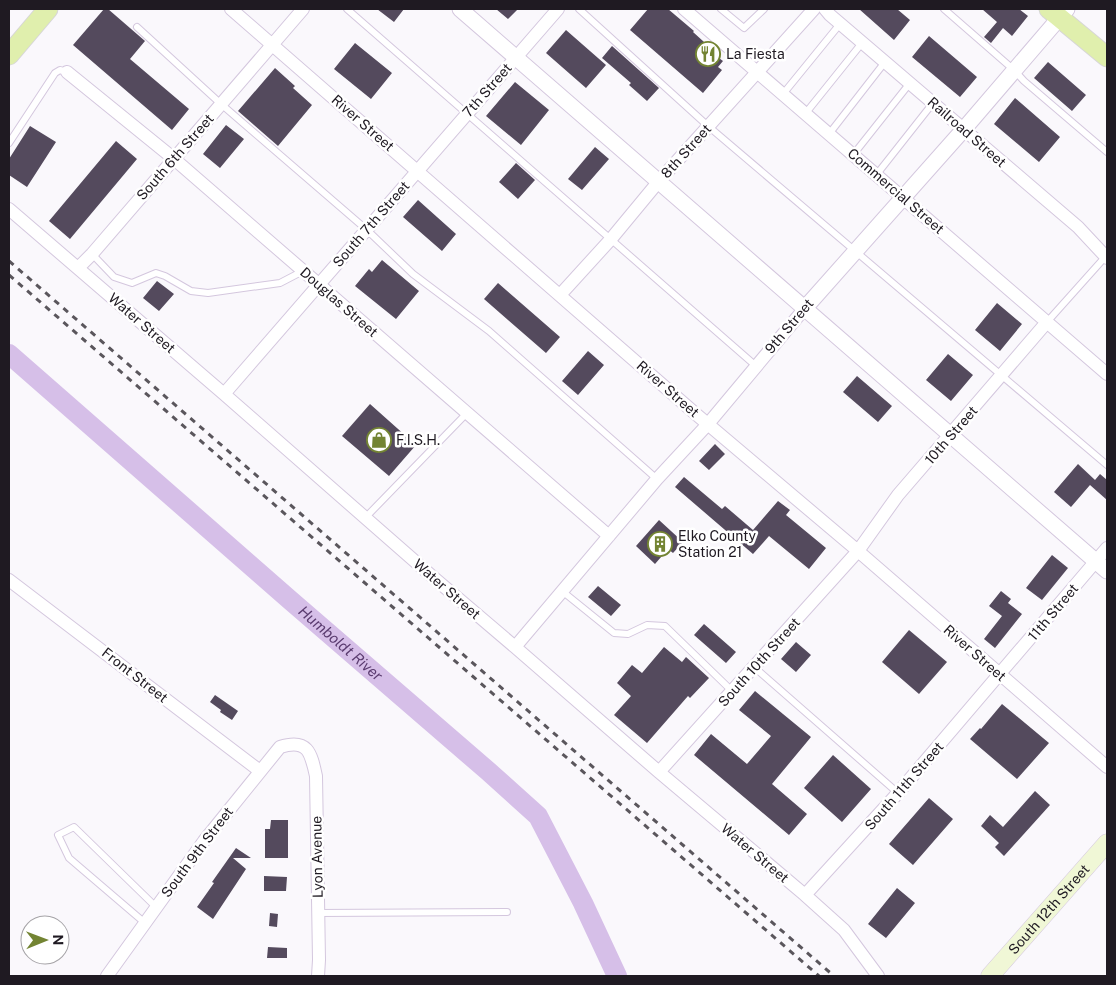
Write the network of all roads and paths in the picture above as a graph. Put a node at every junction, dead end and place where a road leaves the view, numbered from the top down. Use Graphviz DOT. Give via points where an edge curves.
graph roads {
  1 [pos="48,9"];
  2 [pos="231,9"];
  3 [pos="303,9"];
  4 [pos="347,9"];
  5 [pos="460,9"];
  6 [pos="558,9"];
  7 [pos="579,9"];
  8 [pos="684,9"];
  9 [pos="721,9"];
  10 [pos="764,9"];
  11 [pos="814,9"];
  12 [pos="825,9"];
  13 [pos="944,9"];
  14 [pos="1058,12"];
  15 [pos="840,24"];
  16 [pos="136,27"];
  17 [pos="862,42"];
  18 [pos="272,44"];
  19 [pos="9,55"];
  20 [pos="515,57"];
  21 [pos="1107,57"];
  22 [pos="885,62"];
  23 [pos="1014,70"];
  24 [pos="67,72"];
  25 [pos="756,72"];
  26 [pos="910,83"];
  27 [pos="782,95"];
  28 [pos="933,103"];
  29 [pos="221,104"];
  30 [pos="467,114"];
  31 [pos="805,114"];
  32 [pos="708,126"];
  33 [pos="964,129"];
  34 [pos="829,134"];
  35 [pos="9,143"];
  36 [pos="1107,152"];
  37 [pos="853,154"];
  38 [pos="173,158"];
  39 [pos="417,171"];
  40 [pos="877,174"];
  41 [pos="659,182"];
  42 [pos="903,197"];
  43 [pos="9,209"];
  44 [pos="367,230"];
  45 [pos="611,239"];
  46 [pos="855,251"];
  47 [pos="92,254"];
  48 [pos="1106,257"];
  49 [pos="78,268"];
  50 [pos="303,271"];
  51 [pos="319,284"];
  52 [pos="560,295"];
  53 [pos="804,308"];
  54 [pos="1047,322"];
  55 [pos="756,366"];
  56 [pos="1002,374"];
  57 [pos="1107,374"];
  58 [pos="224,394"];
  59 [pos="468,413"];
  60 [pos="708,424"];
  61 [pos="950,435"];
  62 [pos="1107,465"];
  63 [pos="658,478"];
  64 [pos="365,518"];
  65 [pos="609,536"];
  66 [pos="1107,548"];
  67 [pos="858,551"];
  68 [pos="1102,566"];
  69 [pos="9,580"];
  70 [pos="562,591"];
  71 [pos="515,647"];
  72 [pos="754,667"];
  73 [pos="1000,675"];
  74 [pos="732,691"];
  75 [pos="299,745"];
  76 [pos="1107,767"];
  77 [pos="260,771"];
  78 [pos="658,772"];
  79 [pos="898,793"];
  80 [pos="1107,843"];
  81 [pos="805,895"];
  82 [pos="156,906"];
  83 [pos="507,912"];
  84 [pos="317,913"];
  85 [pos="145,923"];
  86 [pos="108,976"];
  87 [pos="318,976"];
  88 [pos="878,976"];
  89 [pos="990,976"];
  1 -- 19 [label="main road"];
  2 -- 18 [label="street, River Street"];
  3 -- 18 [label="street, South 6th Street"];
  4 -- 30 [label="lane"];
  5 -- 20 [label="street"];
  6 -- 20 [label="street, 7th Street"];
  7 -- 32 [label="lane"];
  8 -- 25 [label="street, Commercial Street"];
  9 -- 10 [label="lane" via="744,28"];
  11 -- 25 [label="street, 8th Street"];
  12 -- 15 [label="street, Railroad Street"];
  13 -- 23 [label="lane"];
  14 -- 21 [label="main road"];
  14 -- 23 [label="street, 9th Street"];
  15 -- 17 [label="street, Railroad Street"];
  15 -- 27 [label="lane"];
  16 -- 29 [label="lane"];
  17 -- 22 [label="street, Railroad Street"];
  17 -- 31 [label="lane"];
  18 -- 29 [label="street, South 6th Street"];
  18 -- 39 [label="street, River Street"];
  20 -- 30 [label="street, 7th Street"];
  20 -- 41 [label="street"];
  22 -- 26 [label="street, Railroad Street"];
  22 -- 34 [label="lane"];
  23 -- 33 [label="street, 9th Street"];
  23 -- 36 [label="lane"];
  24 -- 35 [label="lane" via="60,70 55,73"];
  24 -- 38 [label="street, Douglas Street"];
  25 -- 27 [label="street, Commercial Street"];
  25 -- 32 [label="street, 8th Street"];
  26 -- 28 [label="street, Railroad Street"];
  26 -- 37 [label="lane"];
  27 -- 31 [label="street, Commercial Street"];
  28 -- 33 [label="street, Railroad Street"];
  28 -- 40 [label="lane"];
  29 -- 38 [label="street, South 6th Street"];
  29 -- 44 [label="lane"];
  30 -- 39 [label="street, 7th Street"];
  30 -- 45 [label="lane"];
  31 -- 34 [label="street, Commercial Street"];
  32 -- 41 [label="street, 8th Street"];
  32 -- 46 [label="lane"];
  33 -- 42 [label="street, 9th Street"];
  33 -- 48 [label="street, Railroad Street" via="1078,227"];
  34 -- 37 [label="street, Commercial Street"];
  37 -- 40 [label="street, Commercial Street"];
  38 -- 47 [label="street, South 6th Street"];
  38 -- 50 [label="street, Douglas Street"];
  39 -- 44 [label="street, South 7th Street"];
  39 -- 52 [label="street, River Street"];
  40 -- 42 [label="street, Commercial Street"];
  41 -- 45 [label="street, 8th Street"];
  41 -- 53 [label="street"];
  42 -- 46 [label="street, 9th Street"];
  42 -- 54 [label="street, Commercial Street"];
  43 -- 49 [label="street, Water Street"];
  44 -- 51 [label="street, South 7th Street"];
  44 -- 63 [label="lane" via="413,274 489,331"];
  45 -- 52 [label="street, 8th Street"];
  45 -- 55 [label="lane"];
  46 -- 53 [label="street, 9th Street"];
  46 -- 56 [label="lane"];
  47 -- 49 [label="street, South 6th Street"];
  47 -- 50 [label="lane" via="114,277 132,283 156,273 191,291 208,293 280,282"];
  48 -- 54 [label="lane"];
  49 -- 58 [label="street, Water Street"];
  50 -- 51 [label="street, Douglas Street"];
  51 -- 58 [label="street, South 7th Street"];
  51 -- 59 [label="street, Douglas Street"];
  52 -- 60 [label="street, River Street"];
  53 -- 55 [label="street, 9th Street"];
  53 -- 61 [label="street"];
  54 -- 56 [label="street, 10th Street"];
  54 -- 57 [label="street, Commercial Street"];
  55 -- 60 [label="street, 9th Street"];
  56 -- 61 [label="street, 10th Street"];
  56 -- 62 [label="lane"];
  58 -- 64 [label="street, Water Street"];
  59 -- 64 [label="lane"];
  59 -- 65 [label="street, Douglas Street"];
  60 -- 63 [label="street, 9th Street"];
  60 -- 67 [label="street, River Street"];
  61 -- 67 [label="street, 10th Street" via="898,496"];
  61 -- 68 [label="street"];
  63 -- 65 [label="street, 9th Street"];
  64 -- 71 [label="street, Water Street"];
  65 -- 70 [label="street, 9th Street"];
  66 -- 68 [label="street, 11th Street"];
  67 -- 72 [label="street, South 10th Street"];
  67 -- 73 [label="street, River Street"];
  68 -- 73 [label="street, 11th Street"];
  69 -- 77 [label="street, Front Street"];
  70 -- 71 [label="street, 9th Street"];
  70 -- 74 [label="lane" via="614,633 628,634 647,625 665,626"];
  71 -- 78 [label="street, Water Street"];
  72 -- 74 [label="street, South 10th Street"];
  72 -- 79 [label="lane"];
  73 -- 76 [label="street, River Street"];
  73 -- 79 [label="street, South 11th Street"];
  74 -- 78 [label="street, South 10th Street"];
  75 -- 77 [label="street, South 9th Street" via="292,743 280,747"];
  75 -- 84 [label="street, Lyon Avenue" via="312,757 316,776"];
  77 -- 82 [label="street, South 9th Street"];
  78 -- 81 [label="street, Water Street"];
  79 -- 81 [label="street, South 11th Street"];
  80 -- 89 [label="main road, South 12th Street"];
  81 -- 88 [label="street, Water Street" via="844,930"];
  82 -- 85 [label="street, South 9th Street"];
  82 -- 85 [label="lane" via="74,827 58,835 69,858"];
  83 -- 84 [label="lane"];
  84 -- 87 [label="street, Lyon Avenue"];
  85 -- 86 [label="street, South 9th Street"];
}
